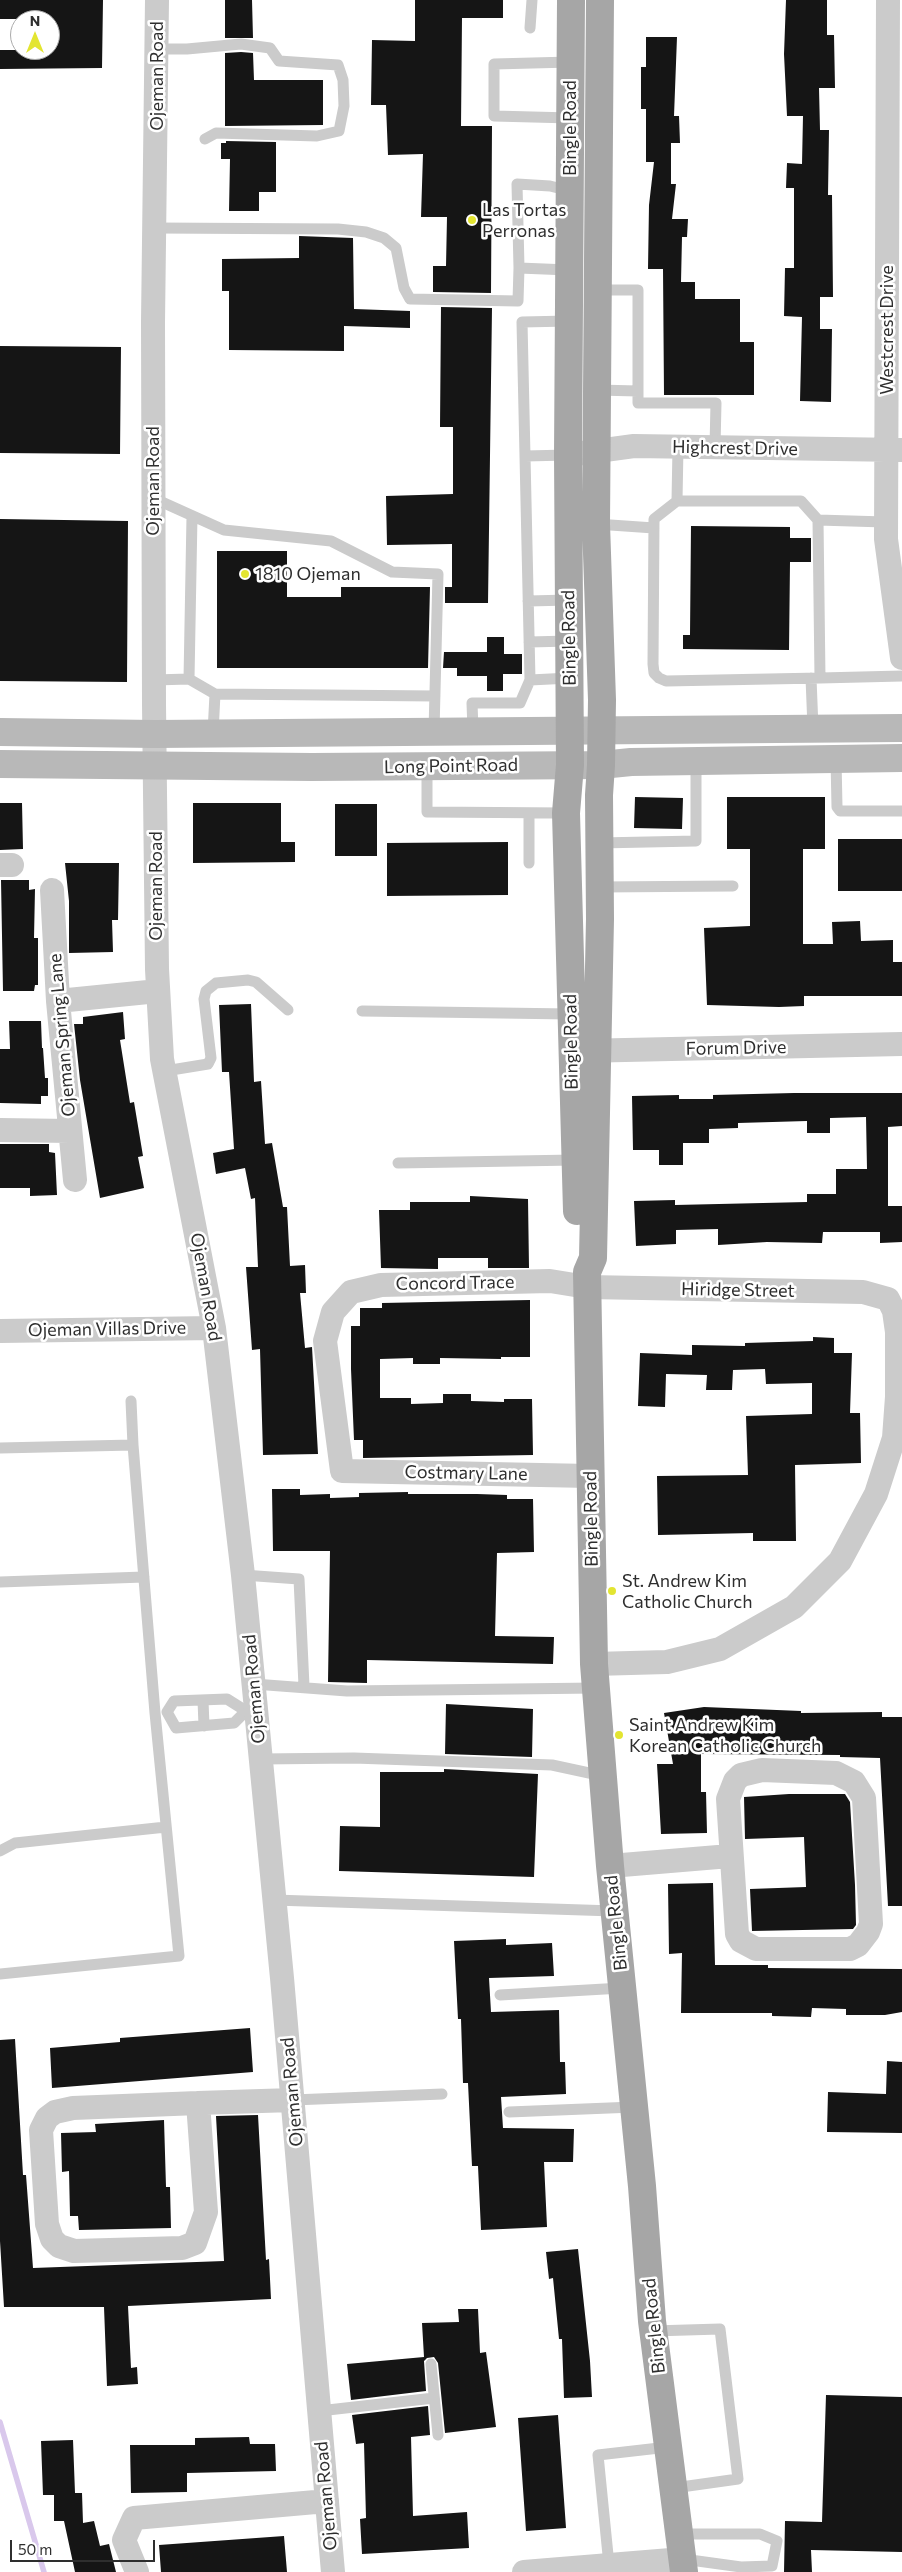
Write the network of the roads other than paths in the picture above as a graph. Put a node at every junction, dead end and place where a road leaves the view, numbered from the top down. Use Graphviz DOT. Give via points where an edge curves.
graph roads {
  1 [pos="157,0"];
  2 [pos="532,0"];
  3 [pos="571,0"];
  4 [pos="600,0"];
  5 [pos="888,0"];
  6 [pos="530,28"];
  7 [pos="157,49"];
  8 [pos="571,62"];
  9 [pos="571,118"];
  10 [pos="205,138"];
  11 [pos="894,186"];
  12 [pos="570,191"];
  13 [pos="599,192"];
  14 [pos="154,228"];
  15 [pos="519,268"];
  16 [pos="569,270"];
  17 [pos="598,290"];
  18 [pos="518,301"];
  19 [pos="569,321"];
  20 [pos="522,322"];
  21 [pos="597,390"];
  22 [pos="638,391"];
  23 [pos="678,447"];
  24 [pos="715,447"];
  25 [pos="894,450"];
  26 [pos="597,451"];
  27 [pos="568,455"];
  28 [pos="525,456"];
  29 [pos="154,498"];
  30 [pos="677,501"];
  31 [pos="192,516"];
  32 [pos="818,520"];
  33 [pos="885,522"];
  34 [pos="596,524"];
  35 [pos="654,528"];
  36 [pos="897,589"];
  37 [pos="569,600"];
  38 [pos="528,601"];
  39 [pos="570,641"];
  40 [pos="529,642"];
  41 [pos="902,658"];
  42 [pos="902,676"];
  43 [pos="570,678"];
  44 [pos="816,678"];
  45 [pos="189,679"];
  46 [pos="154,680"];
  47 [pos="530,680"];
  48 [pos="215,694"];
  49 [pos="435,696"];
  50 [pos="813,728"];
  51 [pos="902,728"];
  52 [pos="601,729"];
  53 [pos="473,730"];
  54 [pos="570,730"];
  55 [pos="434,731"];
  56 [pos="0,732"];
  57 [pos="350,732"];
  58 [pos="213,733"];
  59 [pos="155,734"];
  60 [pos="902,758"];
  61 [pos="836,759"];
  62 [pos="696,761"];
  63 [pos="0,764"];
  64 [pos="570,765"];
  65 [pos="601,765"];
  66 [pos="156,766"];
  67 [pos="350,766"];
  68 [pos="427,766"];
  69 [pos="902,811"];
  70 [pos="530,813"];
  71 [pos="566,813"];
  72 [pos="599,843"];
  73 [pos="529,863"];
  74 [pos="733,886"];
  75 [pos="600,888"];
  76 [pos="52,890"];
  77 [pos="158,992"];
  78 [pos="58,1001"];
  79 [pos="288,1010"];
  80 [pos="362,1011"];
  81 [pos="570,1014"];
  82 [pos="902,1044"];
  83 [pos="584,1051"];
  84 [pos="165,1071"];
  85 [pos="0,1130"];
  86 [pos="70,1131"];
  87 [pos="574,1160"];
  88 [pos="398,1163"];
  89 [pos="75,1180"];
  90 [pos="587,1280"];
  91 [pos="214,1328"];
  92 [pos="0,1331"];
  93 [pos="131,1401"];
  94 [pos="133,1445"];
  95 [pos="0,1448"];
  96 [pos="342,1471"];
  97 [pos="590,1476"];
  98 [pos="243,1575"];
  99 [pos="144,1577"];
  100 [pos="0,1582"];
  101 [pos="595,1676"];
  102 [pos="254,1684"];
  103 [pos="304,1686"];
  104 [pos="203,1700"];
  105 [pos="251,1711"];
  106 [pos="161,1713"];
  107 [pos="204,1726"];
  108 [pos="261,1759"];
  109 [pos="602,1776"];
  110 [pos="166,1827"];
  111 [pos="0,1851"];
  112 [pos="730,1856"];
  113 [pos="610,1866"];
  114 [pos="274,1900"];
  115 [pos="614,1911"];
  116 [pos="0,1974"];
  117 [pos="622,1988"];
  118 [pos="500,1995"];
  119 [pos="442,2094"];
  120 [pos="293,2100"];
  121 [pos="198,2103"];
  122 [pos="634,2107"];
  123 [pos="509,2112"];
  124 [pos="654,2331"];
  125 [pos="431,2364"];
  126 [pos="434,2398"];
  127 [pos="319,2411"];
  128 [pos="438,2435"];
  129 [pos="668,2447"];
  130 [pos="674,2488"];
  131 [pos="327,2501"];
  132 [pos="682,2555"];
  133 [pos="623,2567"];
  134 [pos="137,2572"];
  135 [pos="333,2572"];
  136 [pos="524,2572"];
  1 -- 7 [label="street, Ojeman Road"];
  2 -- 6 [label="lane"];
  3 -- 8 [label="main road, Bingle Road"];
  4 -- 13 [label="main road, Bingle Road"];
  5 -- 11 [label="street, Westcrest Drive"];
  7 -- 10 [label="lane" via="240,44 270,48 279,60 338,65 343,80 344,106 339,130 317,136 216,133"];
  7 -- 14 [label="street, Ojeman Road"];
  8 -- 9 [label="main road, Bingle Road"];
  8 -- 9 [label="lane" via="494,64 494,116"];
  9 -- 12 [label="main road, Bingle Road"];
  11 -- 25 [label="street, Westcrest Drive"];
  12 -- 13 [label="main road"];
  12 -- 15 [label="lane" via="517,184"];
  12 -- 16 [label="main road, Bingle Road"];
  13 -- 17 [label="main road, Bingle Road"];
  14 -- 18 [label="lane" via="366,232 384,238 396,248 404,288 410,299"];
  14 -- 29 [label="street, Ojeman Road"];
  15 -- 16 [label="lane"];
  15 -- 18 [label="lane"];
  16 -- 19 [label="main road, Bingle Road"];
  17 -- 21 [label="main road, Bingle Road"];
  17 -- 22 [label="lane" via="638,290"];
  18 -- 20 [label="lane"];
  19 -- 20 [label="lane"];
  19 -- 27 [label="main road, Bingle Road"];
  20 -- 28 [label="lane"];
  21 -- 22 [label="lane"];
  21 -- 26 [label="main road, Bingle Road"];
  22 -- 24 [label="lane" via="638,403 716,403"];
  23 -- 24 [label="street, Highcrest Drive"];
  23 -- 26 [label="street, Highcrest Drive" via="634,446"];
  23 -- 30 [label="lane"];
  24 -- 25 [label="street, Highcrest Drive"];
  25 -- 33 [label="street, Westcrest Drive"];
  26 -- 27 [label="street, Highcrest Drive"];
  26 -- 34 [label="main road, Bingle Road"];
  27 -- 28 [label="lane"];
  27 -- 37 [label="main road, Bingle Road"];
  28 -- 38 [label="lane"];
  29 -- 31 [label="lane"];
  29 -- 46 [label="street, Ojeman Road"];
  30 -- 32 [label="lane" via="801,501"];
  30 -- 35 [label="lane" via="654,519"];
  31 -- 45 [label="lane"];
  31 -- 49 [label="lane" via="224,530 331,541 392,572 438,574"];
  32 -- 33 [label="lane"];
  32 -- 44 [label="lane"];
  33 -- 36 [label="street, Westcrest Drive"];
  34 -- 35 [label="lane"];
  34 -- 52 [label="main road, Bingle Road"];
  35 -- 44 [label="lane" via="653,664 658,678 666,681"];
  36 -- 41 [label="street, Westcrest Drive"];
  37 -- 38 [label="lane"];
  37 -- 39 [label="main road, Bingle Road"];
  38 -- 40 [label="lane"];
  39 -- 40 [label="lane"];
  39 -- 43 [label="main road, Bingle Road"];
  40 -- 47 [label="lane"];
  42 -- 44 [label="lane"];
  43 -- 47 [label="lane"];
  43 -- 54 [label="main road, Bingle Road"];
  44 -- 50 [label="lane"];
  45 -- 46 [label="lane"];
  45 -- 48 [label="lane"];
  46 -- 59 [label="street, Ojeman Road"];
  47 -- 53 [label="lane" via="520,702 472,703"];
  48 -- 49 [label="lane"];
  48 -- 58 [label="lane"];
  49 -- 55 [label="lane"];
  50 -- 51 [label="main road, Long Point Road"];
  50 -- 52 [label="main road, Long Point Road"];
  52 -- 54 [label="main road, Long Point Road"];
  52 -- 65 [label="main road, Bingle Road"];
  53 -- 54 [label="main road, Long Point Road"];
  53 -- 55 [label="main road, Long Point Road"];
  54 -- 64 [label="main road, Bingle Road"];
  55 -- 57 [label="main road, Long Point Road"];
  56 -- 59 [label="main road, Long Point Road"];
  57 -- 58 [label="main road, Long Point Road"];
  57 -- 67 [label="main road"];
  58 -- 59 [label="main road, Long Point Road"];
  59 -- 66 [label="street, Ojeman Road"];
  60 -- 61 [label="main road, Long Point Road"];
  61 -- 62 [label="main road, Long Point Road"];
  61 -- 69 [label="lane" via="837,807 840,811"];
  62 -- 65 [label="main road, Long Point Road"];
  62 -- 72 [label="lane" via="696,841"];
  63 -- 66 [label="main road, Long Point Road"];
  64 -- 65 [label="main road, Long Point Road"];
  64 -- 68 [label="main road, Long Point Road"];
  64 -- 71 [label="main road, Bingle Road"];
  65 -- 72 [label="main road, Bingle Road"];
  66 -- 67 [label="main road, Long Point Road"];
  66 -- 77 [label="street, Ojeman Road"];
  67 -- 68 [label="main road, Long Point Road"];
  68 -- 70 [label="lane" via="427,812"];
  70 -- 71 [label="lane"];
  70 -- 73 [label="lane"];
  71 -- 81 [label="main road, Bingle Road"];
  72 -- 75 [label="main road, Bingle Road"];
  74 -- 75 [label="lane"];
  75 -- 83 [label="main road, Bingle Road"];
  76 -- 78 [label="street, Ojeman Spring Lane"];
  77 -- 78 [label="street"];
  77 -- 84 [label="street, Ojeman Road"];
  78 -- 86 [label="street, Ojeman Spring Lane"];
  79 -- 84 [label="lane" via="256,982 216,983 206,990 204,998 211,1058 208,1064"];
  80 -- 81 [label="lane"];
  81 -- 83 [label="main road, Bingle Road"];
  82 -- 83 [label="street, Forum Drive"];
  83 -- 87 [label="main road, Bingle Road"];
  83 -- 90 [label="main road, Bingle Road" via="593,1258"];
  84 -- 91 [label="street, Ojeman Road"];
  85 -- 86 [label="street"];
  86 -- 89 [label="street, Ojeman Spring Lane"];
  87 -- 88 [label="lane"];
  87 -- 90 [label="main road, Bingle Road" via="578,1259"];
  90 -- 96 [label="street, Concord Trace" via="381,1284 351,1292 333,1312 325,1341"];
  90 -- 97 [label="main road, Bingle Road"];
  90 -- 101 [label="street, Hiridge Street" via="863,1292 888,1299 894,1311 897,1332 894,1438 876,1494 840,1561 794,1607 720,1649"];
  91 -- 92 [label="street, Ojeman Villas Drive"];
  91 -- 98 [label="street, Ojeman Road"];
  93 -- 94 [label="lane"];
  94 -- 95 [label="lane"];
  94 -- 99 [label="lane"];
  96 -- 97 [label="street, Costmary Lane"];
  97 -- 101 [label="main road, Bingle Road"];
  98 -- 102 [label="street, Ojeman Road"];
  98 -- 103 [label="lane" via="299,1579"];
  99 -- 100 [label="lane"];
  99 -- 106 [label="lane"];
  101 -- 103 [label="lane" via="347,1691"];
  101 -- 109 [label="main road, Bingle Road"];
  102 -- 103 [label="lane"];
  102 -- 105 [label="street, Ojeman Road"];
  104 -- 105 [label="lane" via="227,1699"];
  104 -- 106 [label="lane" via="174,1701"];
  104 -- 107 [label="lane"];
  105 -- 107 [label="lane" via="234,1723"];
  105 -- 108 [label="street, Ojeman Road"];
  106 -- 107 [label="lane" via="176,1728"];
  106 -- 110 [label="lane"];
  108 -- 109 [label="lane" via="354,1758 552,1765"];
  108 -- 114 [label="street, Ojeman Road"];
  109 -- 113 [label="main road, Bingle Road"];
  110 -- 111 [label="lane" via="15,1843"];
  110 -- 116 [label="lane" via="179,1956"];
  112 -- 112 [label="street" via="734,1926 741,1941 756,1949 841,1950 850,1949 863,1939 871,1924 872,1913 866,1808 854,1782 845,1776 825,1772 762,1770 741,1775 728,1799"];
  112 -- 113 [label="street"];
  113 -- 115 [label="main road, Bingle Road"];
  114 -- 115 [label="lane"];
  114 -- 120 [label="street, Ojeman Road"];
  115 -- 117 [label="main road, Bingle Road"];
  117 -- 118 [label="lane"];
  117 -- 122 [label="main road, Bingle Road"];
  119 -- 120 [label="lane"];
  120 -- 121 [label="street"];
  120 -- 127 [label="street, Ojeman Road"];
  121 -- 121 [label="street" via="73,2108 55,2112 47,2118 41,2130 47,2224 52,2239 59,2246 74,2251 182,2248 195,2243 206,2212"];
  122 -- 123 [label="lane"];
  122 -- 124 [label="main road, Bingle Road"];
  124 -- 129 [label="main road, Bingle Road"];
  124 -- 130 [label="lane" via="720,2330 738,2479"];
  125 -- 126 [label="lane"];
  126 -- 127 [label="lane"];
  126 -- 128 [label="lane"];
  127 -- 131 [label="street, Ojeman Road"];
  129 -- 130 [label="main road, Bingle Road"];
  129 -- 133 [label="lane" via="598,2455"];
  130 -- 132 [label="main road, Bingle Road"];
  131 -- 134 [label="street" via="134,2518 124,2540"];
  131 -- 135 [label="street, Ojeman Road"];
  132 -- 132 [label="lane" via="740,2567 772,2566 777,2541 760,2534"];
  132 -- 133 [label="street"];
  133 -- 136 [label="street"];
}
